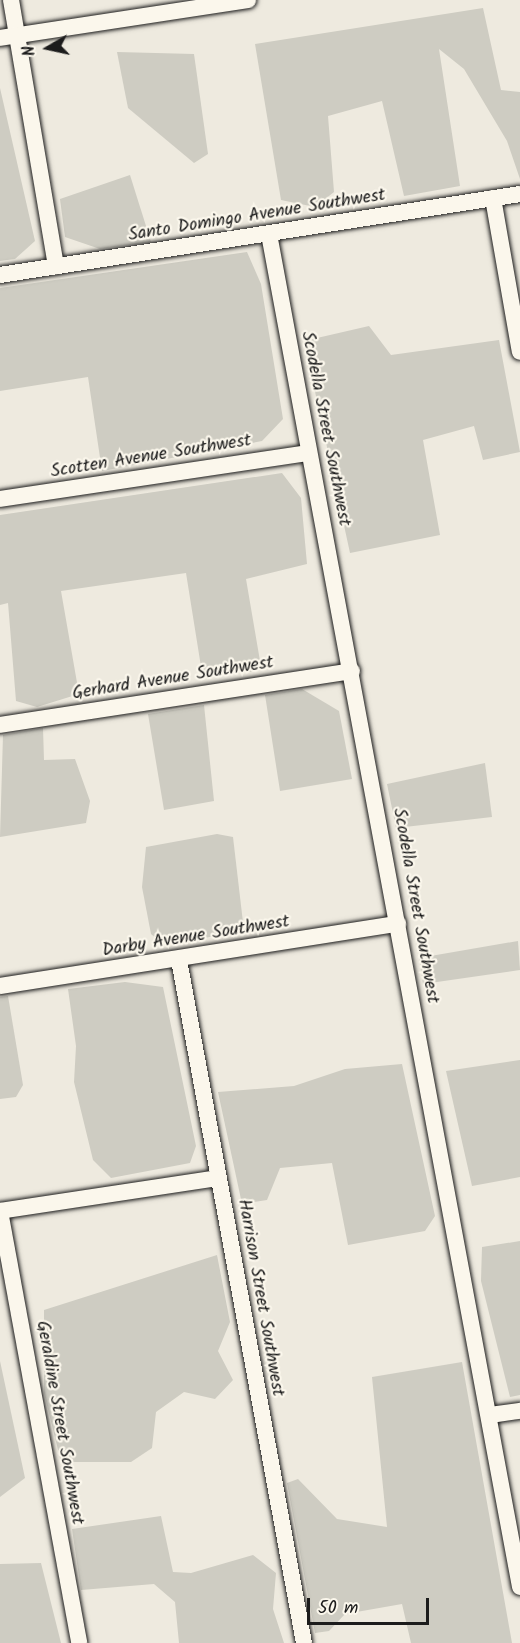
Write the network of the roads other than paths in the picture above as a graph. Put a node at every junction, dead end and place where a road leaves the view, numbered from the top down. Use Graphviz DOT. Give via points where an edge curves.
graph roads {
  1 [pos="11,0"];
  2 [pos="248,0"];
  3 [pos="8,37"];
  4 [pos="520,194"];
  5 [pos="493,198"];
  6 [pos="269,234"];
  7 [pos="56,266"];
  8 [pos="0,275"];
  9 [pos="520,352"];
  10 [pos="308,453"];
  11 [pos="0,499"];
  12 [pos="352,671"];
  13 [pos="0,725"];
  14 [pos="398,924"];
  15 [pos="179,960"];
  16 [pos="0,986"];
  17 [pos="218,1178"];
  18 [pos="0,1211"];
  19 [pos="520,1411"];
  20 [pos="490,1415"];
  21 [pos="520,1587"];
  22 [pos="79,1643"];
  23 [pos="304,1643"];
  1 -- 3 [label="street"];
  2 -- 3 [label="street"];
  3 -- 7 [label="street"];
  4 -- 5 [label="street, Santo Domingo Avenue Southwest"];
  5 -- 6 [label="street, Santo Domingo Avenue Southwest"];
  5 -- 9 [label="street"];
  6 -- 7 [label="street, Santo Domingo Avenue Southwest"];
  6 -- 10 [label="street, Scodella Street Southwest"];
  7 -- 8 [label="street, Santo Domingo Avenue Southwest"];
  10 -- 11 [label="street, Scotten Avenue Southwest"];
  10 -- 12 [label="street, Scodella Street Southwest"];
  12 -- 13 [label="street, Gerhard Avenue Southwest"];
  12 -- 14 [label="street, Scodella Street Southwest"];
  14 -- 15 [label="street, Darby Avenue Southwest"];
  14 -- 20 [label="street, Scodella Street Southwest"];
  15 -- 16 [label="street, Darby Avenue Southwest"];
  15 -- 17 [label="street, Harrison Street Southwest"];
  17 -- 18 [label="street"];
  17 -- 23 [label="street, Harrison Street Southwest"];
  18 -- 22 [label="street, Geraldine Street Southwest"];
  19 -- 20 [label="street"];
  20 -- 21 [label="street, Scodella Street Southwest"];
}
